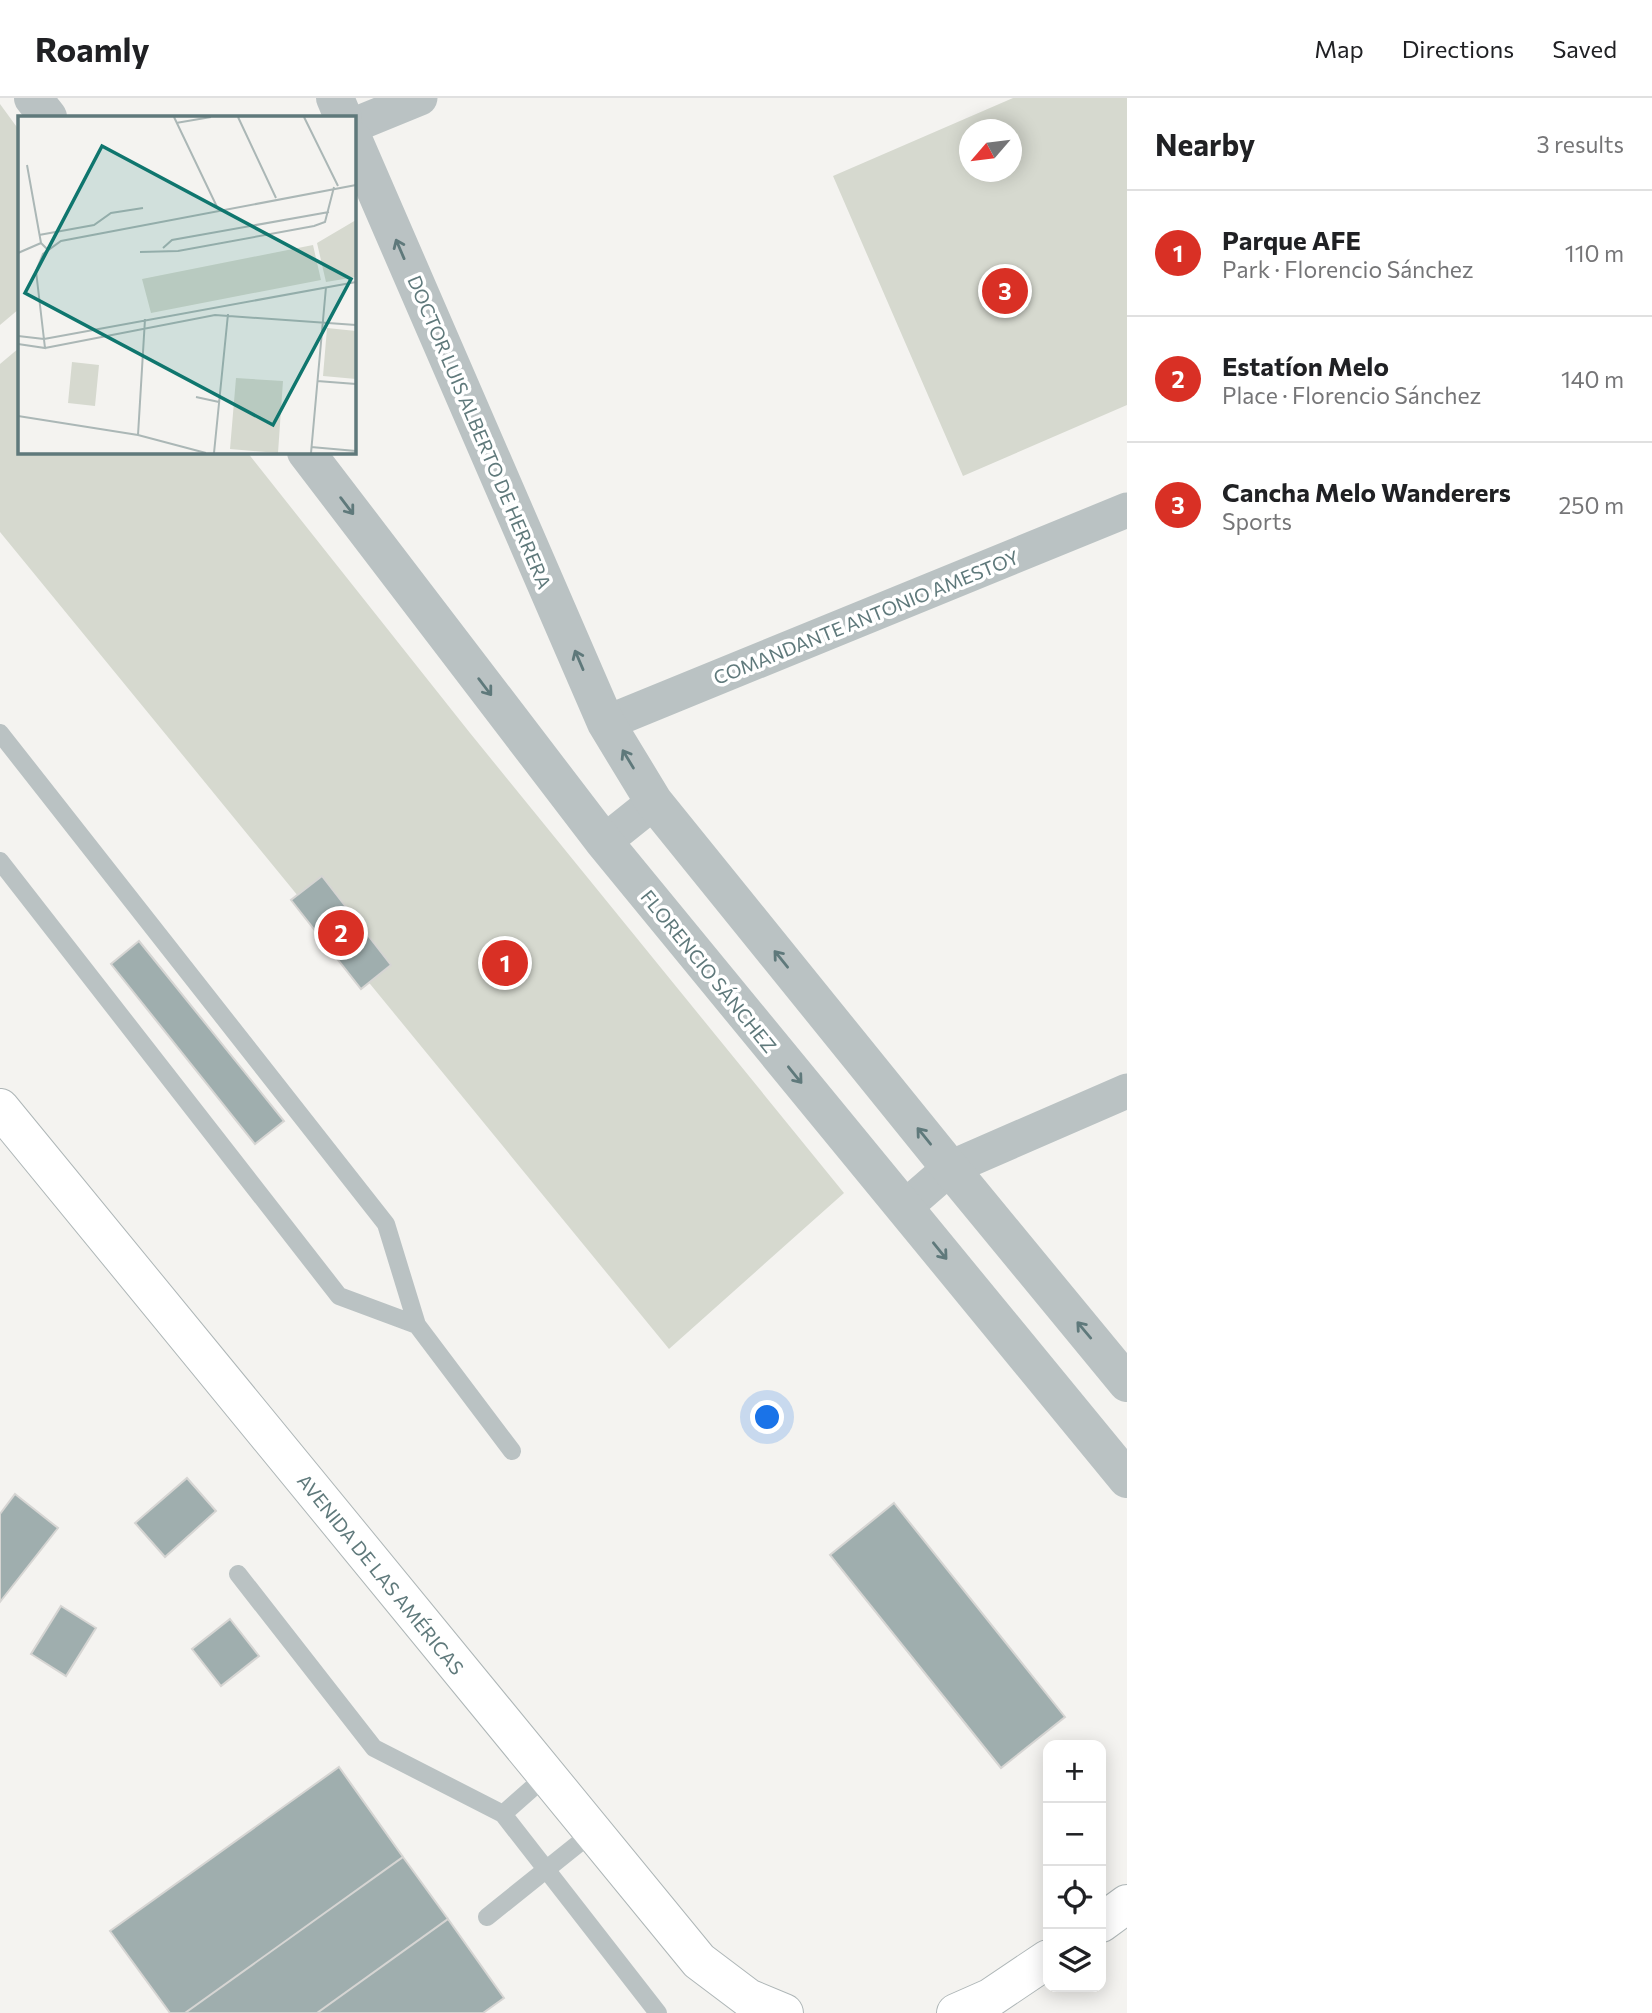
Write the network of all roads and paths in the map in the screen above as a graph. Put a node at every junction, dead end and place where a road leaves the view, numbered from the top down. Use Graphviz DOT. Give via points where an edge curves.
graph roads {
  1 [pos="33,98"];
  2 [pos="335,98"];
  3 [pos="420,98"];
  4 [pos="47,116"];
  5 [pos="343,116"];
  6 [pos="355,125"];
  7 [pos="355,143"];
  8 [pos="307,453"];
  9 [pos="1127,510"];
  10 [pos="606,723"];
  11 [pos="0,733"];
  12 [pos="653,802"];
  13 [pos="604,842"];
  14 [pos="0,861"];
  15 [pos="1127,1091"];
  16 [pos="2,1118"];
  17 [pos="950,1168"];
  18 [pos="904,1208"];
  19 [pos="416,1325"];
  20 [pos="1127,1383"];
  21 [pos="512,1451"];
  22 [pos="1127,1479"];
  23 [pos="238,1574"];
  24 [pos="546,1776"];
  25 [pos="503,1814"];
  26 [pos="593,1832"];
  27 [pos="546,1869"];
  28 [pos="1127,1904"];
  29 [pos="487,1917"];
  30 [pos="1106,1919"];
  31 [pos="1043,1962"];
  32 [pos="658,2013"];
  33 [pos="784,2013"];
  34 [pos="956,2013"];
  1 -- 4 [label="street"];
  2 -- 5 [label="street"];
  3 -- 6 [label="street"];
  10 -- 7 [label="street, DOCTOR LUIS ALBERTO DE HERRERA, one-way"];
  8 -- 13 [label="street, FLORENCIO SÁNCHEZ, one-way"];
  9 -- 10 [label="street, COMANDANTE ANTONIO AMESTOY"];
  12 -- 10 [label="street, one-way"];
  11 -- 19 [label="lane" via="386,1224"];
  12 -- 13 [label="street"];
  17 -- 12 [label="street, one-way"];
  13 -- 18 [label="street, FLORENCIO SÁNCHEZ, one-way"];
  14 -- 19 [label="lane" via="339,1296"];
  15 -- 17 [label="street"];
  16 -- 24 [label="main road, AVENIDA DE LAS AMÉRICAS"];
  17 -- 18 [label="street"];
  20 -- 17 [label="street, one-way"];
  18 -- 22 [label="street, FLORENCIO SÁNCHEZ, one-way"];
  19 -- 21 [label="lane"];
  23 -- 25 [label="lane" via="374,1748"];
  24 -- 25 [label="lane"];
  24 -- 26 [label="main road, AVENIDA DE LAS AMÉRICAS"];
  25 -- 27 [label="lane"];
  26 -- 27 [label="lane"];
  26 -- 33 [label="main road, AVENIDA DE LAS AMÉRICAS" via="699,1961 748,1998"];
  27 -- 29 [label="lane"];
  27 -- 32 [label="lane"];
  28 -- 30 [label="main road"];
  31 -- 34 [label="main road" via="990,1998"];
}
